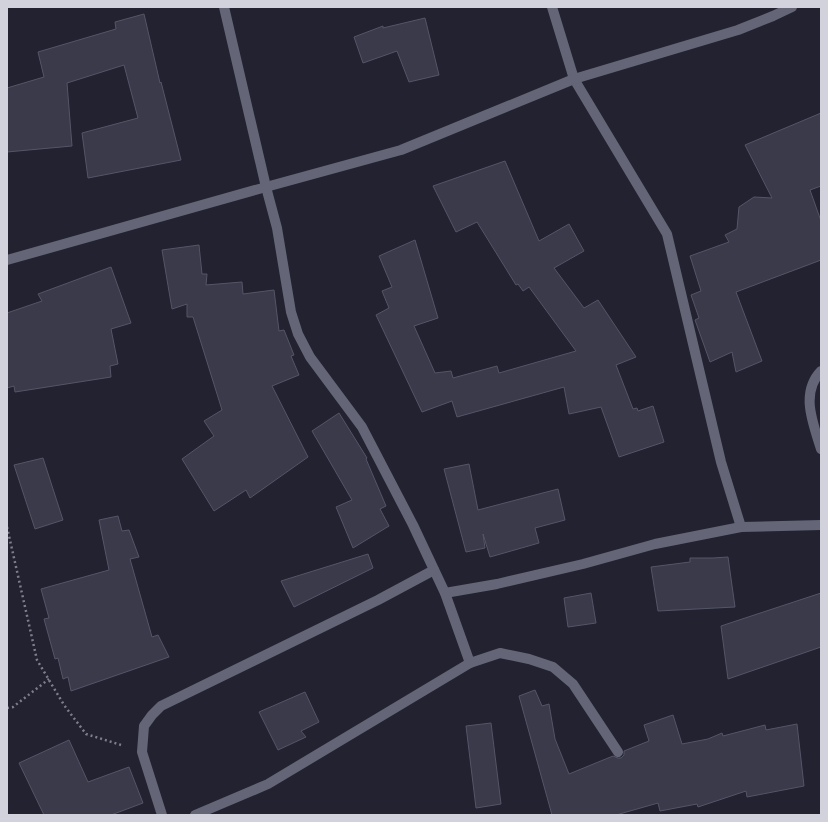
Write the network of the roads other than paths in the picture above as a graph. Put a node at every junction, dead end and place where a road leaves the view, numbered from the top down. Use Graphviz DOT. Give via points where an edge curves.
graph roads {
  1 [pos="224,7"];
  2 [pos="552,7"];
  3 [pos="792,7"];
  4 [pos="574,80"];
  5 [pos="266,187"];
  6 [pos="7,260"];
  7 [pos="821,371"];
  8 [pos="821,448"];
  9 [pos="821,524"];
  10 [pos="741,527"];
  11 [pos="434,570"];
  12 [pos="445,593"];
  13 [pos="470,663"];
  14 [pos="618,752"];
  15 [pos="162,815"];
  16 [pos="195,815"];
  1 -- 5 [label="street"];
  2 -- 4 [label="street"];
  3 -- 4 [label="street" via="738,30"];
  4 -- 5 [label="street" via="400,150"];
  4 -- 10 [label="street" via="667,234 721,462"];
  5 -- 6 [label="street"];
  5 -- 11 [label="street" via="277,228 291,312 298,334 310,357 362,427"];
  7 -- 8 [label="street" via="816,376 809,404"];
  9 -- 10 [label="street"];
  10 -- 12 [label="street" via="655,544 496,584"];
  11 -- 12 [label="street"];
  11 -- 15 [label="street" via="161,706 144,726 142,752"];
  12 -- 13 [label="street"];
  13 -- 14 [label="street" via="500,654 529,659 553,667 573,684"];
  13 -- 16 [label="street" via="268,784"];
}
